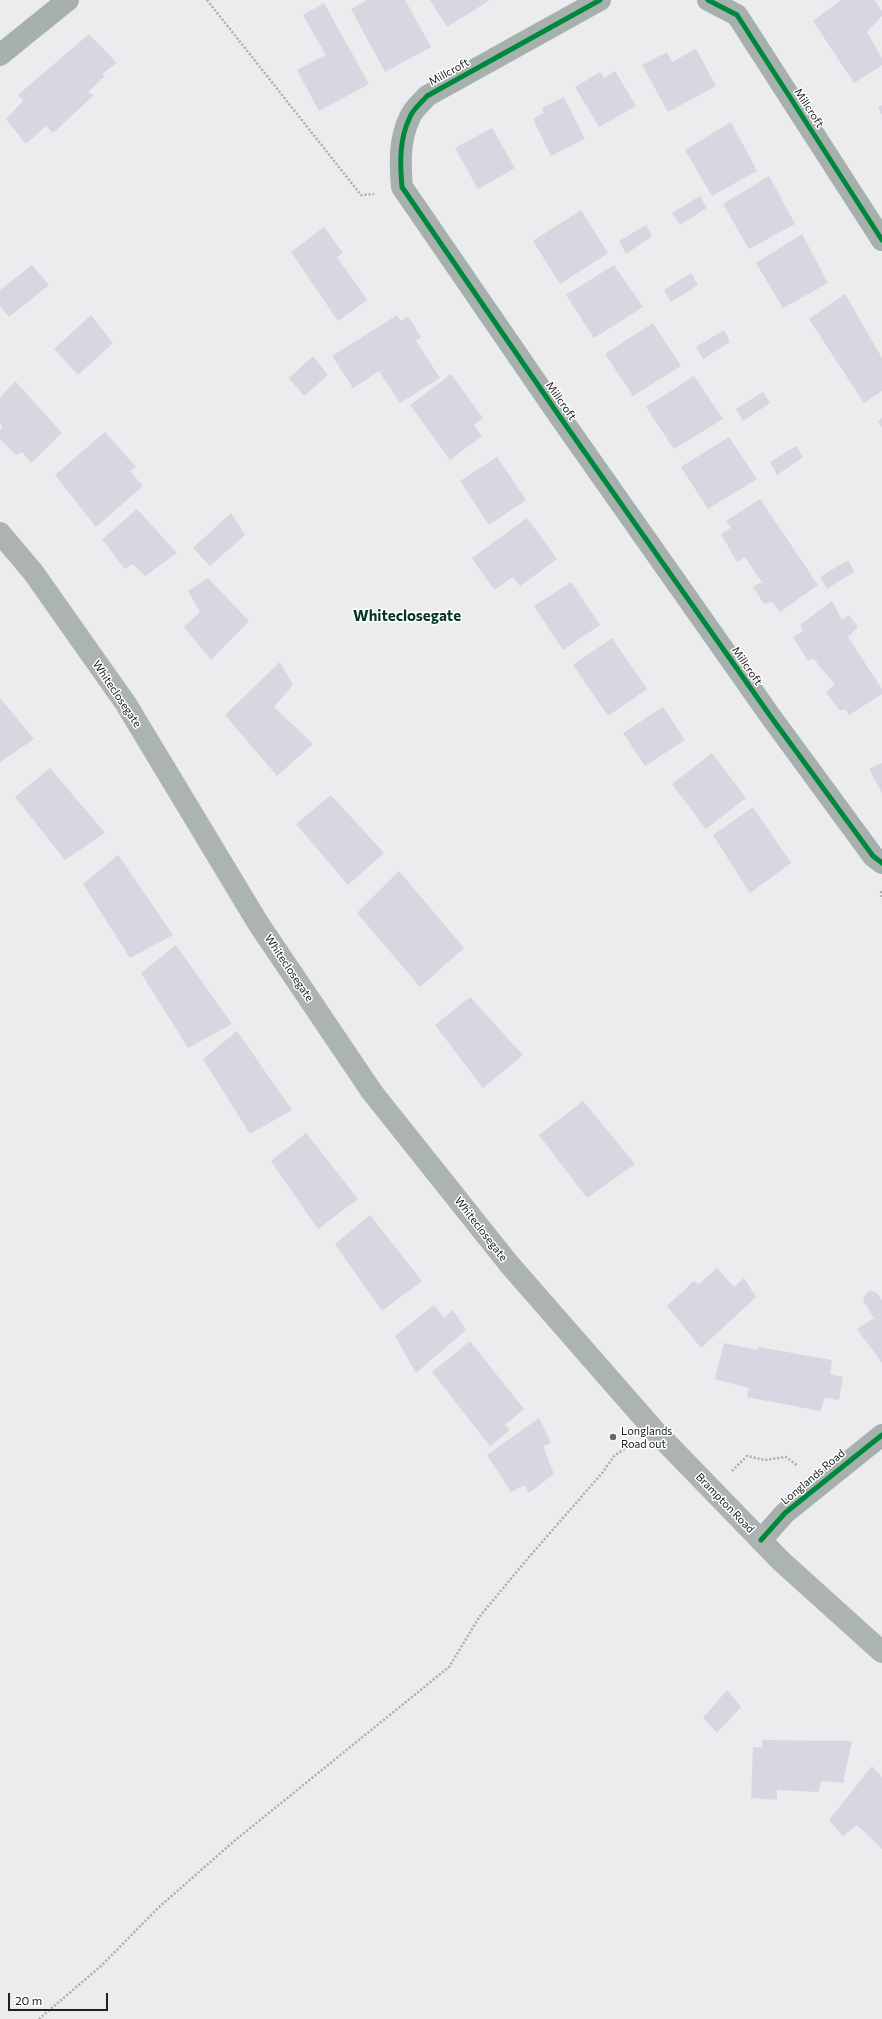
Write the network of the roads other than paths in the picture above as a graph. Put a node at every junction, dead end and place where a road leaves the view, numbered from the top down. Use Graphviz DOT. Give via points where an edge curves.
graph roads {
  1 [pos="68,0"];
  2 [pos="600,0"];
  3 [pos="708,0"];
  4 [pos="0,55"];
  5 [pos="882,240"];
  6 [pos="0,533"];
  7 [pos="882,863"];
  8 [pos="610,1380"];
  9 [pos="882,1435"];
  10 [pos="761,1540"];
  11 [pos="882,1652"];
  1 -- 4 [label="street"];
  2 -- 7 [label="street, Millcroft" via="427,96 410,116 402,142 402,187 771,716 873,856"];
  3 -- 5 [label="street, Millcroft" via="737,15"];
  6 -- 8 [label="main road, Whiteclosegate" via="33,572 126,704 258,922 372,1092 509,1264"];
  8 -- 10 [label="main road, Brampton Road" via="655,1431"];
  9 -- 10 [label="street, Longlands Road" via="785,1513"];
  10 -- 11 [label="main road, Brampton Road"];
}
